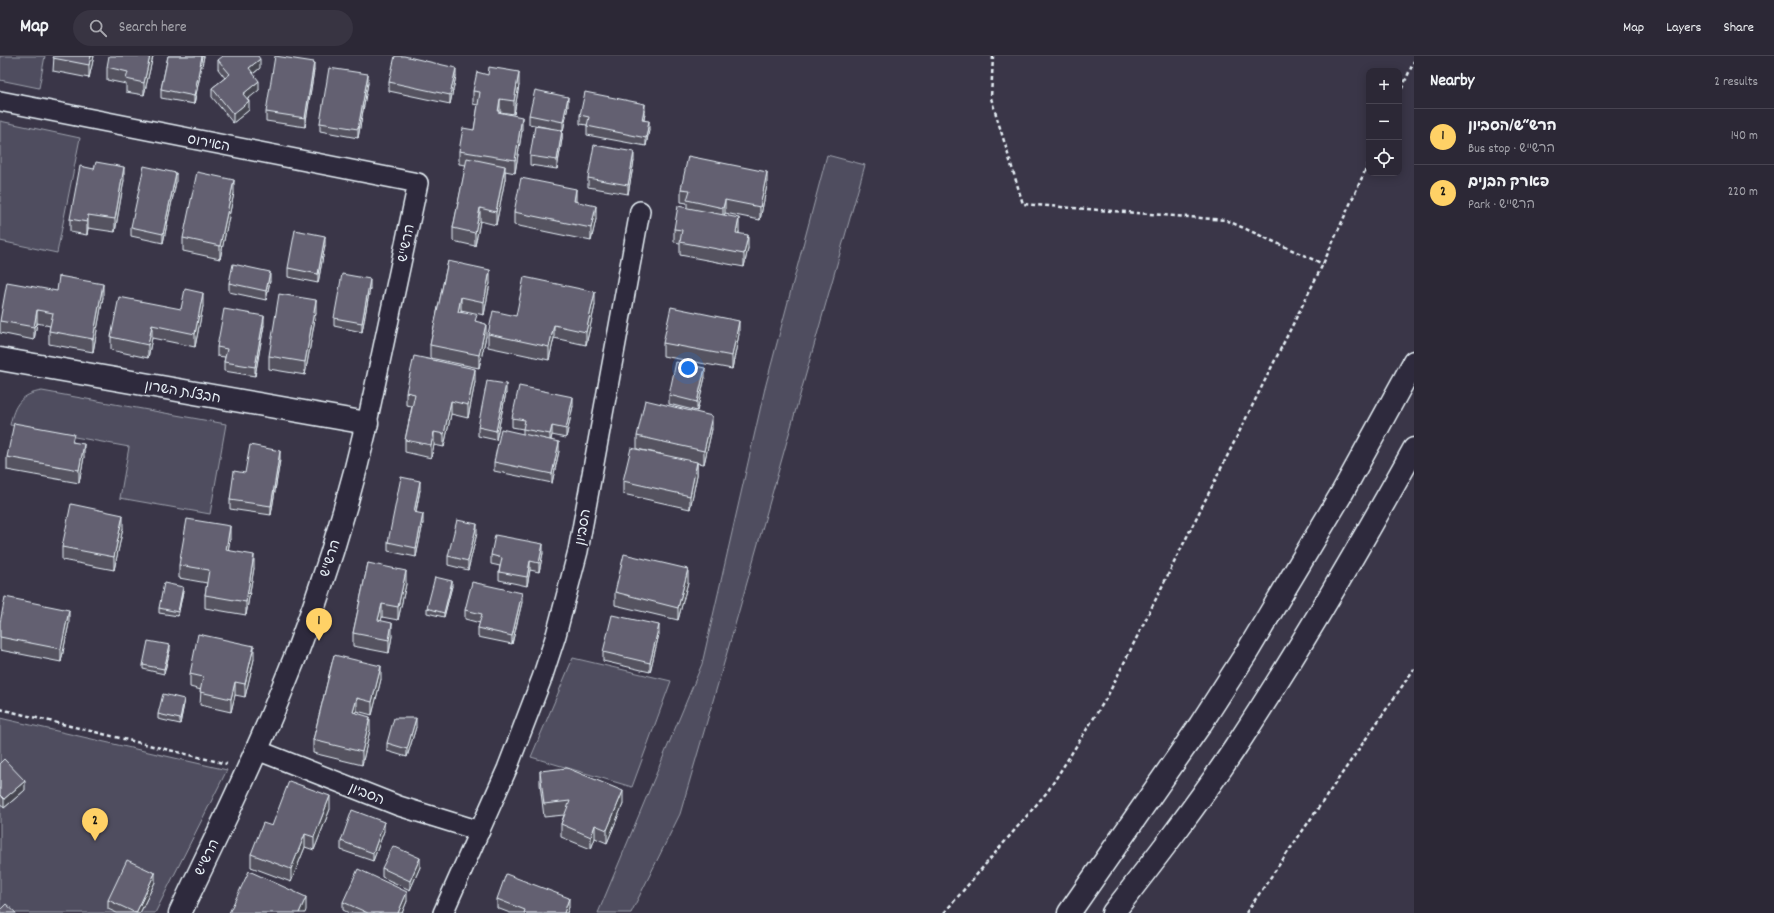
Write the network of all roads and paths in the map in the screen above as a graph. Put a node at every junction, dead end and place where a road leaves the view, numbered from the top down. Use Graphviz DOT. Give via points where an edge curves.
graph roads {
  1 [pos="993,56"];
  2 [pos="1414,61"];
  3 [pos="1402,88"];
  4 [pos="0,101"];
  5 [pos="1366,169"];
  6 [pos="418,183"];
  7 [pos="640,211"];
  8 [pos="1323,264"];
  9 [pos="0,359"];
  10 [pos="1414,362"];
  11 [pos="367,423"];
  12 [pos="1414,449"];
  13 [pos="1414,669"];
  14 [pos="0,709"];
  15 [pos="256,750"];
  16 [pos="248,769"];
  17 [pos="480,831"];
  18 [pos="180,913"];
  19 [pos="443,913"];
  20 [pos="944,913"];
  21 [pos="1068,913"];
  22 [pos="1113,913"];
  23 [pos="1246,913"];
  1 -- 8 [label="path" via="991,98 1023,204 1226,220"];
  2 -- 3 [label="path"];
  4 -- 6 [label="street, האירוס"];
  5 -- 8 [label="path"];
  6 -- 11 [label="street, הרש''ש"];
  7 -- 17 [label="street, הסביון" via="578,551 565,604 542,678"];
  8 -- 20 [label="path" via="1107,697 1048,791"];
  9 -- 11 [label="main road, חבצלת השרון"];
  10 -- 21 [label="main road" via="1342,493 1243,658 1200,725"];
  11 -- 15 [label="main road, הרש''ש" via="345,509 322,580 278,702"];
  12 -- 22 [label="main road" via="1287,667 1235,748 1189,815"];
  13 -- 23 [label="path"];
  14 -- 16 [label="path"];
  15 -- 16 [label="main road, הרש''ש"];
  15 -- 17 [label="street, הסביון" via="399,806"];
  16 -- 18 [label="main road, הרש''ש"];
  17 -- 19 [label="street, הסביון"];
}
